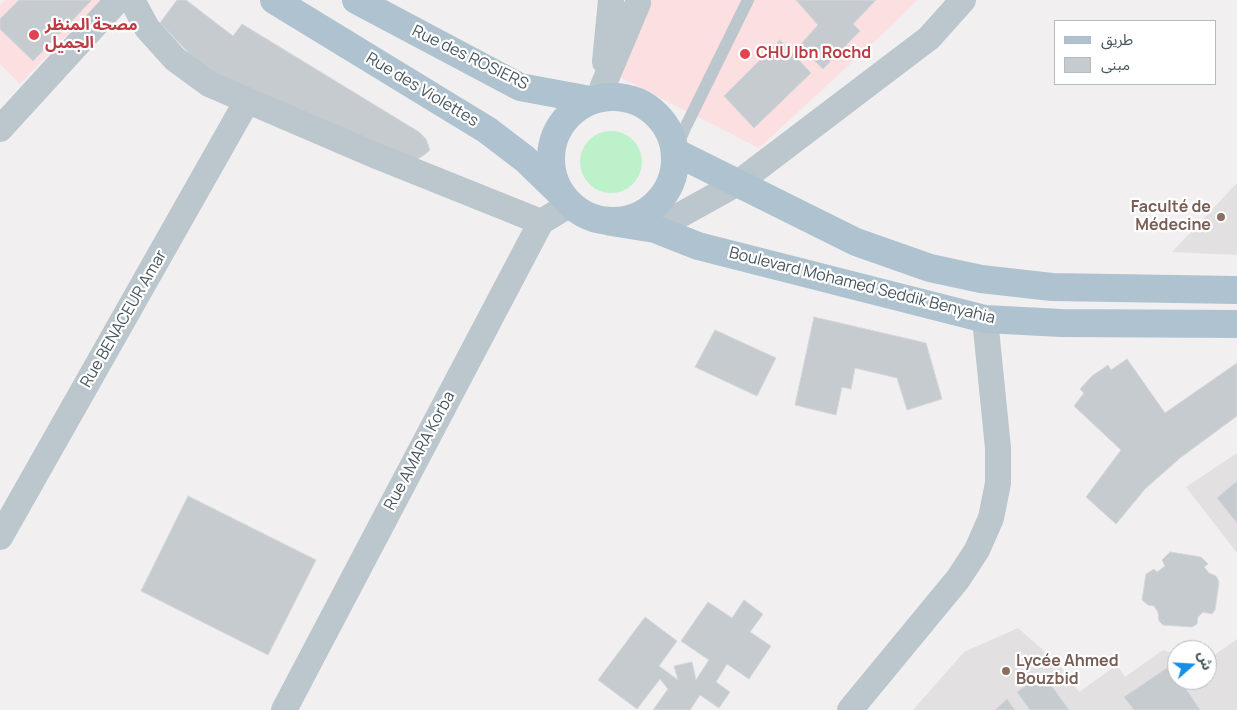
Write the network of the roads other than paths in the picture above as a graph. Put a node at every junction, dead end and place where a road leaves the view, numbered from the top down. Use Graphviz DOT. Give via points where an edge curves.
graph roads {
  1 [pos="118,0"];
  2 [pos="132,0"];
  3 [pos="274,0"];
  4 [pos="356,0"];
  5 [pos="611,0"];
  6 [pos="748,0"];
  7 [pos="963,0"];
  8 [pos="639,2"];
  9 [pos="598,95"];
  10 [pos="247,101"];
  11 [pos="0,129"];
  12 [pos="675,152"];
  13 [pos="738,183"];
  14 [pos="564,199"];
  15 [pos="541,222"];
  16 [pos="611,222"];
  17 [pos="656,229"];
  18 [pos="1237,290"];
  19 [pos="985,319"];
  20 [pos="1237,324"];
  21 [pos="0,537"];
  22 [pos="284,710"];
  23 [pos="850,710"];
  1 -- 11 [label="street"];
  2 -- 10 [label="street" via="147,28 175,60 209,84"];
  3 -- 14 [label="main road, Rue des Violettes" via="487,130 525,159"];
  4 -- 9 [label="main road, Rue des ROSIERS" via="520,87"];
  5 -- 9 [label="street"];
  6 -- 12 [label="lane"];
  7 -- 13 [label="street" via="929,38"];
  8 -- 9 [label="street"];
  9 -- 12 [label="main road" via="620,97 640,103 652,111 670,132"];
  9 -- 14 [label="main road" via="574,110 562,122 554,139 550,157 552,176"];
  10 -- 15 [label="street"];
  10 -- 21 [label="street, Rue BENACEUR Amar"];
  12 -- 13 [label="main road"];
  12 -- 16 [label="main road" via="674,174 666,194 651,209 632,219"];
  13 -- 17 [label="street"];
  13 -- 18 [label="main road" via="856,242 930,268 981,279 1052,288"];
  14 -- 15 [label="street"];
  14 -- 16 [label="main road" via="582,214"];
  15 -- 22 [label="street, Rue AMARA Korba"];
  16 -- 17 [label="main road, Boulevard Mohamed Seddik Benyahia"];
  17 -- 19 [label="main road, Boulevard Mohamed Seddik Benyahia" via="698,246"];
  19 -- 20 [label="main road, Boulevard Mohamed Seddik Benyahia"];
  19 -- 23 [label="street" via="998,448 998,483 991,518 977,550 958,579"];
}
